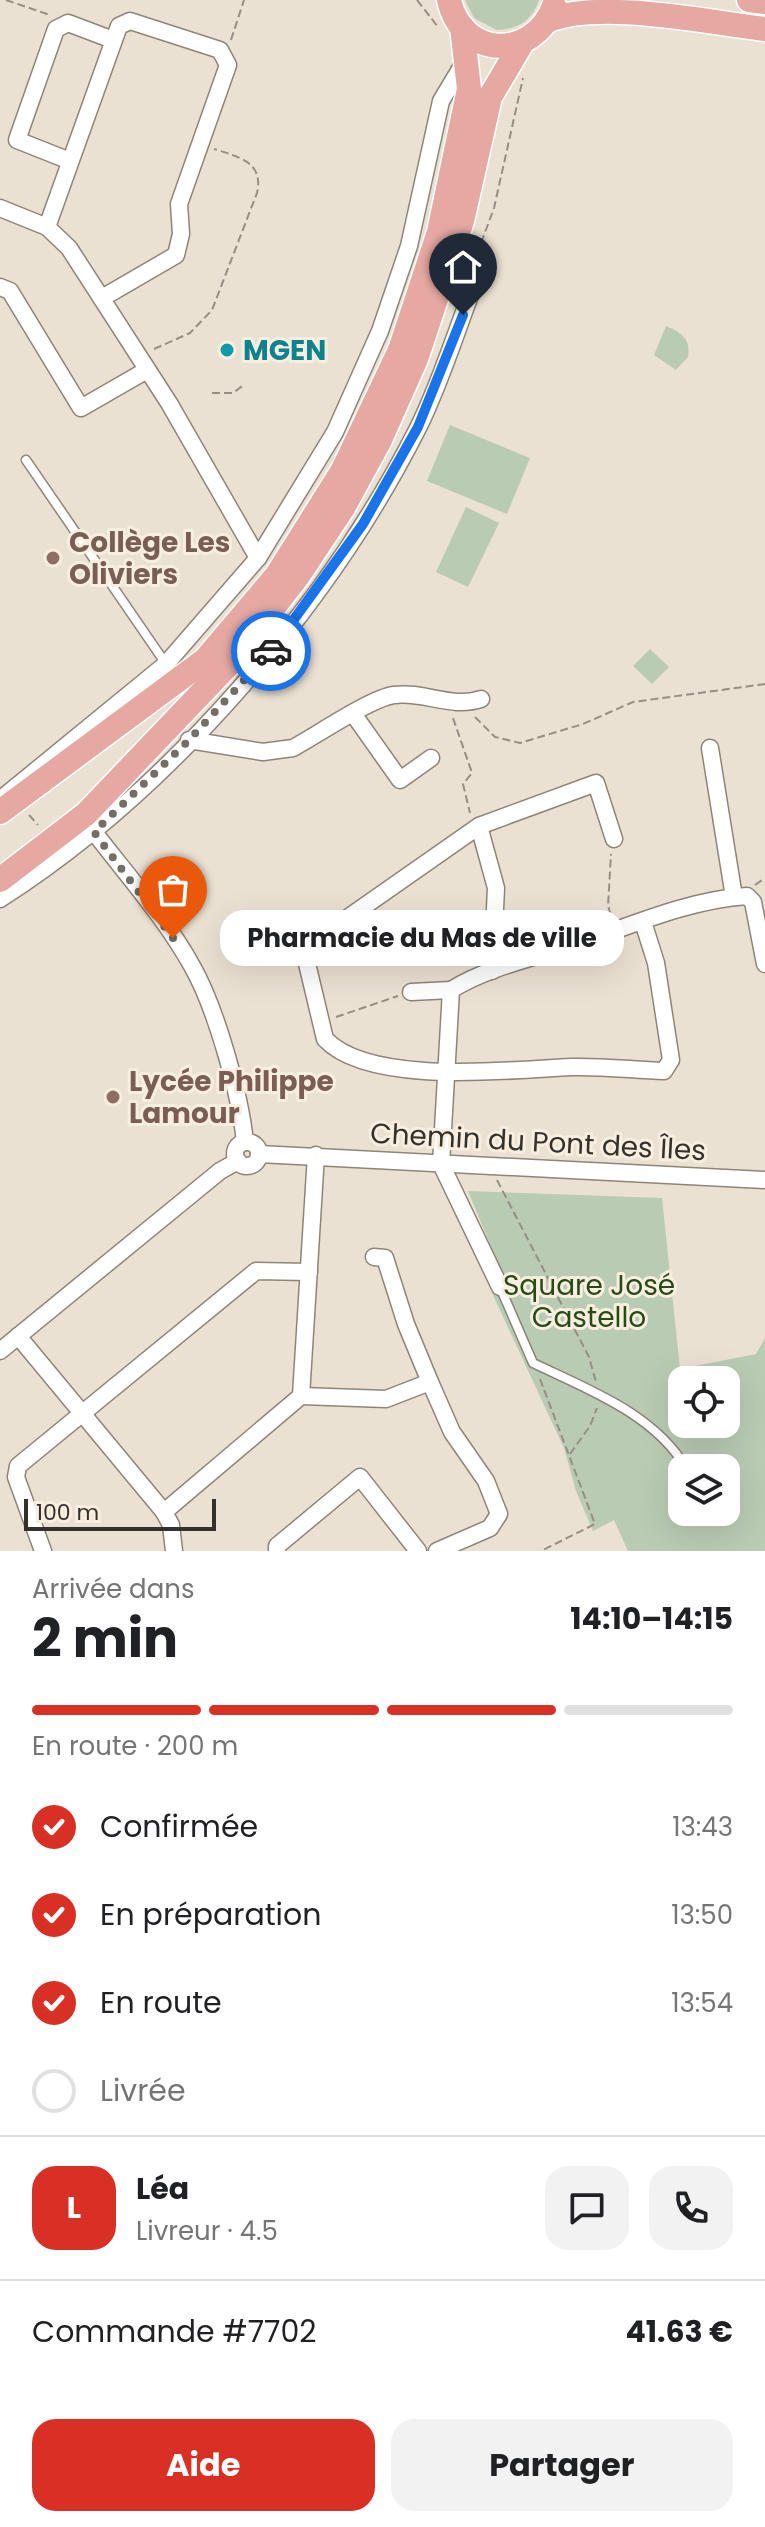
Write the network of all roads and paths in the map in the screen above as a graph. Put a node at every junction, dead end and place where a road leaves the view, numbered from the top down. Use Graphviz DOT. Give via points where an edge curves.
graph roads {
  1 [pos="6,0"];
  2 [pos="244,0"];
  3 [pos="417,0"];
  4 [pos="449,0"];
  5 [pos="749,0"];
  6 [pos="765,2"];
  7 [pos="425,7"];
  8 [pos="552,10"];
  9 [pos="63,26"];
  10 [pos="462,27"];
  11 [pos="765,29"];
  12 [pos="113,40"];
  13 [pos="522,43"];
  14 [pos="225,57"];
  15 [pos="467,58"];
  16 [pos="523,71"];
  17 [pos="200,143"];
  18 [pos="70,161"];
  19 [pos="0,208"];
  20 [pos="47,227"];
  21 [pos="454,247"];
  22 [pos="470,271"];
  23 [pos="0,287"];
  24 [pos="102,298"];
  25 [pos="142,363"];
  26 [pos="245,384"];
  27 [pos="212,393"];
  28 [pos="26,460"];
  29 [pos="258,558"];
  30 [pos="166,664"];
  31 [pos="765,684"];
  32 [pos="481,699"];
  33 [pos="456,703"];
  34 [pos="354,715"];
  35 [pos="189,740"];
  36 [pos="710,748"];
  37 [pos="431,758"];
  38 [pos="0,800"];
  39 [pos="0,812"];
  40 [pos="477,828"];
  41 [pos="94,832"];
  42 [pos="614,839"];
  43 [pos="0,880"];
  44 [pos="734,897"];
  45 [pos="0,899"];
  46 [pos="643,922"];
  47 [pos="616,931"];
  48 [pos="765,964"];
  49 [pos="492,971"];
  50 [pos="451,990"];
  51 [pos="411,992"];
  52 [pos="320,1023"];
  53 [pos="445,1071"];
  54 [pos="245,1142"];
  55 [pos="259,1154"];
  56 [pos="316,1155"];
  57 [pos="238,1161"];
  58 [pos="441,1164"];
  59 [pos="511,1167"];
  60 [pos="765,1180"];
  61 [pos="374,1257"];
  62 [pos="309,1272"];
  63 [pos="500,1287"];
  64 [pos="18,1336"];
  65 [pos="0,1351"];
  66 [pos="533,1363"];
  67 [pos="430,1382"];
  68 [pos="598,1394"];
  69 [pos="301,1396"];
  70 [pos="81,1415"];
  71 [pos="570,1454"];
  72 [pos="676,1454"];
  73 [pos="164,1512"];
  74 [pos="43,1551"];
  75 [pos="174,1551"];
  76 [pos="277,1551"];
  77 [pos="418,1551"];
  78 [pos="437,1551"];
  79 [pos="541,1551"];
  1 -- 9 [label="path" via="53,16"];
  2 -- 14 [label="path"];
  3 -- 7 [label="path"];
  4 -- 10 [label="main road"];
  5 -- 6 [label="main road"];
  8 -- 11 [label="main road" via="612,10"];
  8 -- 13 [label="main road"];
  9 -- 12 [label="street" via="68,23"];
  9 -- 18 [label="street" via="56,29 17,140"];
  10 -- 13 [label="main road" via="496,46"];
  10 -- 15 [label="main road"];
  12 -- 14 [label="street" via="119,26 130,21 220,50"];
  12 -- 18 [label="street"];
  13 -- 21 [label="main road" via="490,97"];
  14 -- 17 [label="street" via="228,65"];
  15 -- 29 [label="street" via="441,101 409,246 380,331 335,432"];
  15 -- 39 [label="main road" via="465,115 439,232 400,350 343,470 277,575 205,660"];
  16 -- 22 [label="path" via="494,208"];
  17 -- 24 [label="street" via="179,204 176,255"];
  17 -- 25 [label="path" via="253,165 257,193 212,310 190,333"];
  18 -- 20 [label="street"];
  19 -- 20 [label="street"];
  20 -- 24 [label="street" via="69,248"];
  21 -- 22 [label="street"];
  21 -- 43 [label="main road" via="416,359 380,440 298,576 232,661 100,801"];
  22 -- 35 [label="street" via="471,293 418,427 363,524 261,666"];
  23 -- 25 [label="street" via="10,291 81,408"];
  24 -- 25 [label="street"];
  25 -- 29 [label="street"];
  26 -- 27 [label="path" via="233,393"];
  28 -- 30 [label="lane"];
  29 -- 30 [label="street"];
  30 -- 38 [label="street"];
  31 -- 33 [label="path" via="633,702 520,743 495,737"];
  32 -- 33 [label="street"];
  33 -- 34 [label="street" via="391,695"];
  33 -- 40 [label="path" via="472,773 463,784"];
  34 -- 35 [label="street" via="278,752"];
  34 -- 37 [label="street" via="400,780"];
  35 -- 41 [label="street"];
  36 -- 44 [label="street"];
  40 -- 42 [label="street" via="596,783"];
  40 -- 49 [label="street" via="496,888"];
  40 -- 52 [label="street" via="306,947"];
  41 -- 45 [label="street"];
  41 -- 54 [label="street" via="204,988"];
  42 -- 47 [label="path" via="608,906"];
  44 -- 46 [label="street"];
  44 -- 48 [label="street" via="747,896 753,902"];
  46 -- 47 [label="street"];
  46 -- 53 [label="street" via="656,963 671,1060 664,1071"];
  47 -- 49 [label="street"];
  49 -- 50 [label="street"];
  50 -- 51 [label="street"];
  50 -- 53 [label="street"];
  51 -- 52 [label="path"];
  52 -- 53 [label="street" via="332,1046 375,1065"];
  53 -- 58 [label="street"];
  54 -- 55 [label="street" via="256,1146"];
  54 -- 57 [label="street" via="237,1148"];
  55 -- 56 [label="street, Chemin du Pont des Îles"];
  55 -- 57 [label="street, Chemin du Pont des Îles" via="253,1165"];
  56 -- 58 [label="street, Chemin du Pont des Îles"];
  56 -- 62 [label="street"];
  57 -- 64 [label="street, Chemin du Pont des Îles"];
  58 -- 59 [label="street, Chemin du Pont des Îles"];
  58 -- 63 [label="street"];
  59 -- 60 [label="street, Chemin du Pont des Îles"];
  59 -- 68 [label="path" via="512,1179 496,1178 501,1192 589,1357"];
  61 -- 67 [label="street" via="385,1258 391,1270"];
  62 -- 69 [label="street"];
  62 -- 70 [label="street" via="256,1271"];
  63 -- 66 [label="lane"];
  64 -- 65 [label="street, Chemin du Pont des Îles"];
  64 -- 70 [label="street"];
  66 -- 68 [label="lane"];
  66 -- 71 [label="path"];
  67 -- 69 [label="street" via="386,1399"];
  67 -- 78 [label="street" via="499,1514 490,1528"];
  68 -- 71 [label="path" via="590,1426"];
  68 -- 72 [label="lane"];
  69 -- 73 [label="street"];
  70 -- 73 [label="street"];
  70 -- 74 [label="street" via="18,1466 16,1477"];
  71 -- 79 [label="path" via="595,1524"];
  73 -- 75 [label="street"];
  76 -- 77 [label="street" via="360,1477"];
}
